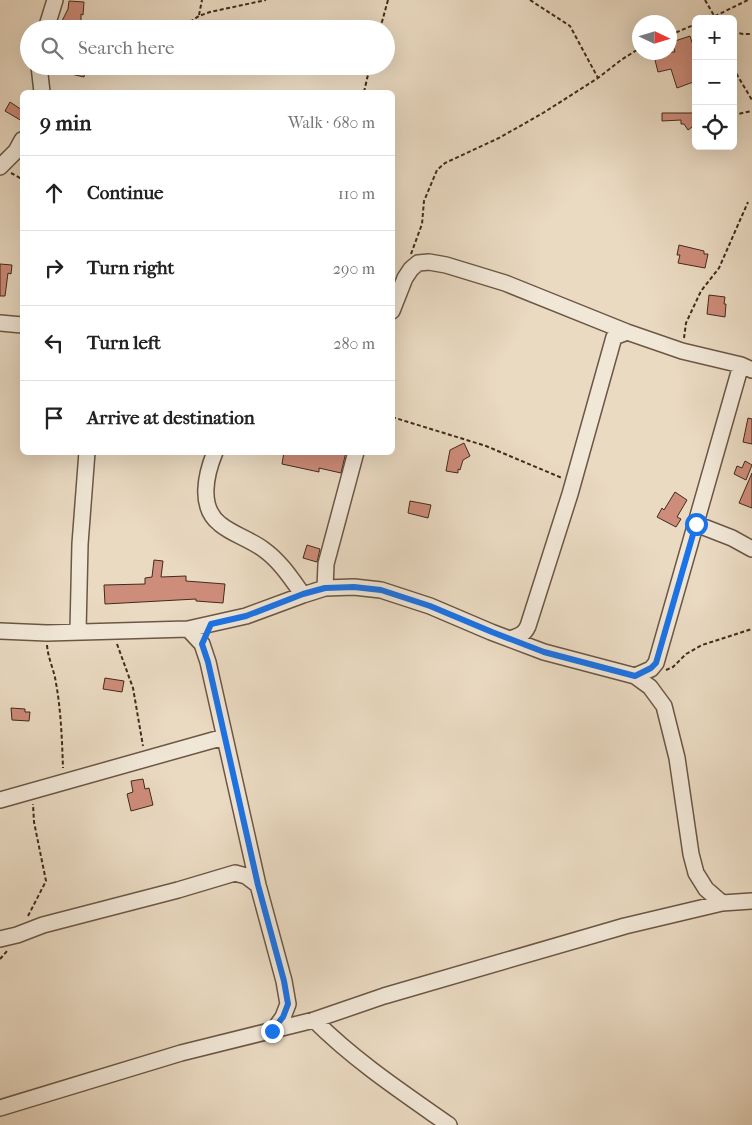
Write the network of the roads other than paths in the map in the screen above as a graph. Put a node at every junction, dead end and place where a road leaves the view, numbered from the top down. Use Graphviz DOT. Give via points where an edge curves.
graph roads {
  1 [pos="54,0"];
  2 [pos="48,20"];
  3 [pos="40,75"];
  4 [pos="42,90"];
  5 [pos="20,144"];
  6 [pos="0,167"];
  7 [pos="395,303"];
  8 [pos="0,323"];
  9 [pos="20,325"];
  10 [pos="627,332"];
  11 [pos="746,368"];
  12 [pos="88,455"];
  13 [pos="214,455"];
  14 [pos="355,455"];
  15 [pos="696,524"];
  16 [pos="752,548"];
  17 [pos="325,588"];
  18 [pos="303,594"];
  19 [pos="211,624"];
  20 [pos="188,629"];
  21 [pos="0,631"];
  22 [pos="78,631"];
  23 [pos="510,639"];
  24 [pos="202,644"];
  25 [pos="635,676"];
  26 [pos="224,737"];
  27 [pos="0,800"];
  28 [pos="258,885"];
  29 [pos="752,901"];
  30 [pos="722,903"];
  31 [pos="0,939"];
  32 [pos="288,1004"];
  33 [pos="311,1021"];
  34 [pos="272,1031"];
  35 [pos="0,1108"];
  36 [pos="449,1125"];
  1 -- 2 [label="street"];
  3 -- 4 [label="street"];
  5 -- 6 [label="street"];
  7 -- 10 [label="street" via="410,269 418,263 429,262 505,283"];
  8 -- 9 [label="street"];
  10 -- 11 [label="street"];
  10 -- 23 [label="street" via="614,337 528,626 522,635"];
  11 -- 15 [label="street"];
  12 -- 22 [label="street" via="80,544"];
  13 -- 18 [label="street" via="206,489 212,516 219,524 280,563"];
  14 -- 17 [label="street" via="326,564"];
  15 -- 16 [label="street"];
  15 -- 25 [label="street" via="656,663"];
  17 -- 18 [label="street"];
  17 -- 23 [label="street" via="381,590"];
  18 -- 19 [label="street" via="246,616"];
  19 -- 20 [label="street"];
  19 -- 24 [label="street"];
  20 -- 22 [label="street"];
  20 -- 24 [label="street"];
  21 -- 22 [label="street"];
  23 -- 25 [label="street" via="544,652"];
  24 -- 26 [label="street"];
  25 -- 30 [label="street" via="650,687 664,706 677,758 696,873 706,889"];
  26 -- 27 [label="street"];
  26 -- 28 [label="street"];
  28 -- 31 [label="street" via="235,873"];
  28 -- 32 [label="street"];
  29 -- 30 [label="street"];
  30 -- 33 [label="street" via="625,926 384,996"];
  32 -- 33 [label="street"];
  32 -- 34 [label="street"];
  33 -- 34 [label="street"];
  33 -- 36 [label="street" via="363,1064"];
  34 -- 35 [label="street" via="181,1053"];
}
